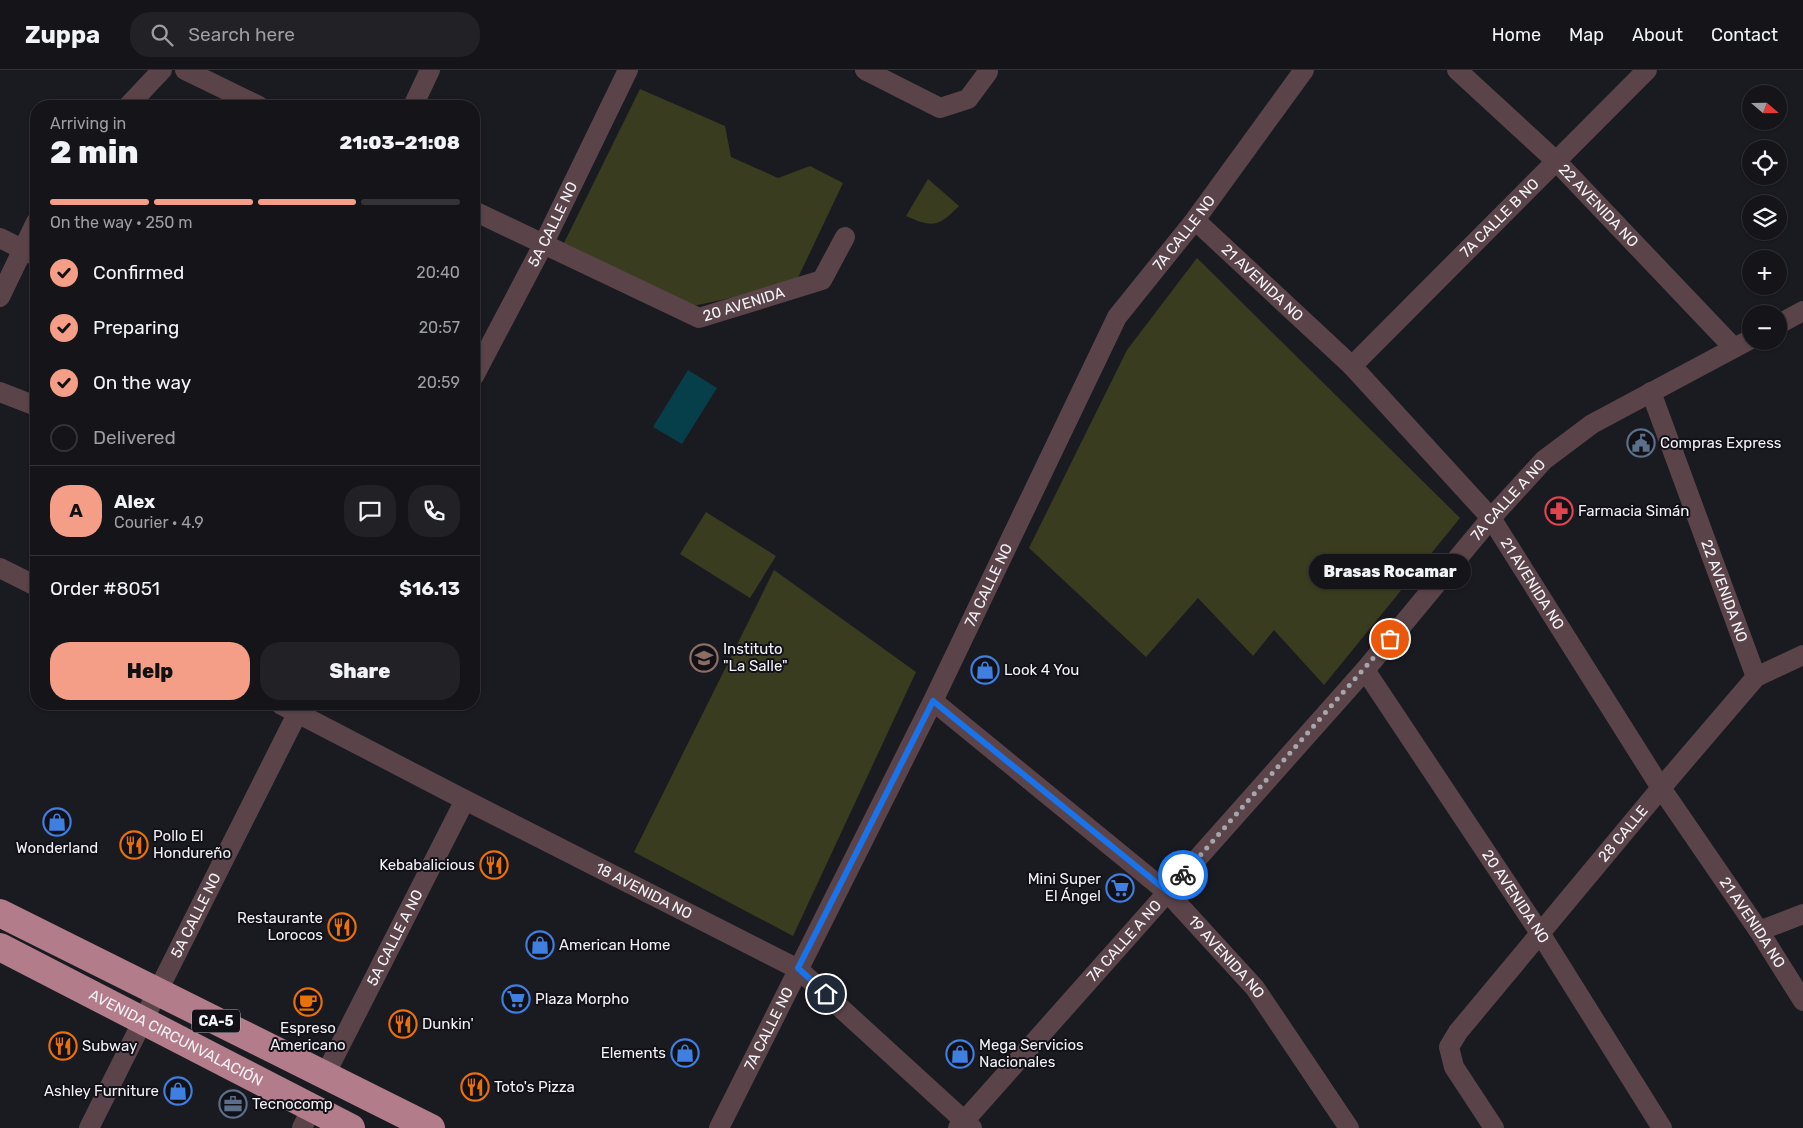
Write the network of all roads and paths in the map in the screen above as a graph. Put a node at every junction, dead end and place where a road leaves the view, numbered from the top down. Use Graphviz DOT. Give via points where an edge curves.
graph roads {
  1 [pos="162,70"];
  2 [pos="185,70"];
  3 [pos="430,70"];
  4 [pos="628,70"];
  5 [pos="865,70"];
  6 [pos="988,70"];
  7 [pos="1304,70"];
  8 [pos="1457,70"];
  9 [pos="1647,70"];
  10 [pos="134,100"];
  11 [pos="248,100"];
  12 [pos="416,100"];
  13 [pos="1556,161"];
  14 [pos="480,214"];
  15 [pos="1195,220"];
  16 [pos="845,237"];
  17 [pos="0,238"];
  18 [pos="543,245"];
  19 [pos="30,253"];
  20 [pos="0,297"];
  21 [pos="1803,311"];
  22 [pos="1787,320"];
  23 [pos="1742,342"];
  24 [pos="1742,344"];
  25 [pos="480,365"];
  26 [pos="1352,366"];
  27 [pos="0,392"];
  28 [pos="1651,392"];
  29 [pos="30,404"];
  30 [pos="1491,518"];
  31 [pos="0,568"];
  32 [pos="30,583"];
  33 [pos="1803,655"];
  34 [pos="1365,670"];
  35 [pos="1756,677"];
  36 [pos="933,701"];
  37 [pos="292,710"];
  38 [pos="299,710"];
  39 [pos="1662,788"];
  40 [pos="465,800"];
  41 [pos="1168,892"];
  42 [pos="0,913"];
  43 [pos="1803,914"];
  44 [pos="1759,931"];
  45 [pos="1540,933"];
  46 [pos="0,947"];
  47 [pos="798,968"];
  48 [pos="158,992"];
  49 [pos="1803,1002"];
  50 [pos="144,1022"];
  51 [pos="325,1075"];
  52 [pos="307,1118"];
  53 [pos="965,1125"];
  54 [pos="89,1128"];
  55 [pos="351,1128"];
  56 [pos="431,1128"];
  57 [pos="719,1128"];
  58 [pos="1349,1128"];
  59 [pos="1494,1128"];
  60 [pos="1662,1128"];
  1 -- 10 [label="street"];
  2 -- 11 [label="street"];
  3 -- 12 [label="street"];
  4 -- 18 [label="street, 5A CALLE NO"];
  5 -- 6 [label="street" via="940,108 968,98"];
  7 -- 15 [label="street, 7A CALLE NO"];
  8 -- 13 [label="street, 22 AVENIDA NO"];
  9 -- 13 [label="street, 7A CALLE B NO"];
  13 -- 23 [label="street, 22 AVENIDA NO"];
  13 -- 26 [label="street, 7A CALLE B NO"];
  14 -- 18 [label="street"];
  15 -- 26 [label="street, 21 AVENIDA NO"];
  15 -- 36 [label="street, 7A CALLE NO" via="1117,317"];
  16 -- 18 [label="street, 20 AVENIDA" via="822,280 699,318"];
  17 -- 19 [label="street"];
  18 -- 25 [label="street, 5A CALLE NO"];
  19 -- 20 [label="street"];
  21 -- 22 [label="street"];
  24 -- 28 [label="street, 7A CALLE A NO"];
  26 -- 30 [label="street, 21 AVENIDA NO"];
  27 -- 29 [label="street"];
  28 -- 30 [label="street, 7A CALLE A NO" via="1592,424 1544,460"];
  28 -- 35 [label="street, 22 AVENIDA NO"];
  30 -- 34 [label="street, 7A CALLE A NO"];
  30 -- 39 [label="street, 21 AVENIDA NO"];
  31 -- 32 [label="street"];
  33 -- 35 [label="street, 28 CALLE"];
  34 -- 41 [label="street, 7A CALLE A NO"];
  34 -- 45 [label="street, 20 AVENIDA NO"];
  35 -- 39 [label="street, 28 CALLE"];
  36 -- 41 [label="street, 19 AVENIDA NO"];
  36 -- 47 [label="street, 7A CALLE NO"];
  37 -- 48 [label="street, 5A CALLE NO"];
  38 -- 40 [label="street, 18 AVENIDA NO"];
  39 -- 44 [label="street, 21 AVENIDA NO"];
  39 -- 45 [label="street, 28 CALLE"];
  40 -- 47 [label="street, 18 AVENIDA NO"];
  40 -- 51 [label="street, 5A CALLE A NO"];
  41 -- 53 [label="street, 7A CALLE A NO" via="1075,994"];
  41 -- 58 [label="street, 19 AVENIDA NO" via="1255,988"];
  42 -- 48 [label="highway, AVENIDA CIRCUNVALACIÓN / CA-5"];
  43 -- 44 [label="street"];
  44 -- 49 [label="street, 21 AVENIDA NO"];
  45 -- 59 [label="street, 28 CALLE" via="1458,1032 1449,1048 1454,1067"];
  45 -- 60 [label="street, 20 AVENIDA NO"];
  46 -- 50 [label="highway, AVENIDA CIRCUNVALACIÓN / CA-5"];
  47 -- 53 [label="street, 18 AVENIDA NO"];
  47 -- 57 [label="street, 7A CALLE NO"];
  48 -- 50 [label="street, 5A CALLE NO"];
  48 -- 51 [label="highway, AVENIDA CIRCUNVALACIÓN / CA-5"];
  50 -- 52 [label="highway, AVENIDA CIRCUNVALACIÓN / CA-5"];
  50 -- 54 [label="street, 5A CALLE NO"];
  51 -- 56 [label="highway, AVENIDA CIRCUNVALACIÓN / CA-5"];
  52 -- 55 [label="highway, AVENIDA CIRCUNVALACIÓN / CA-5"];
}
